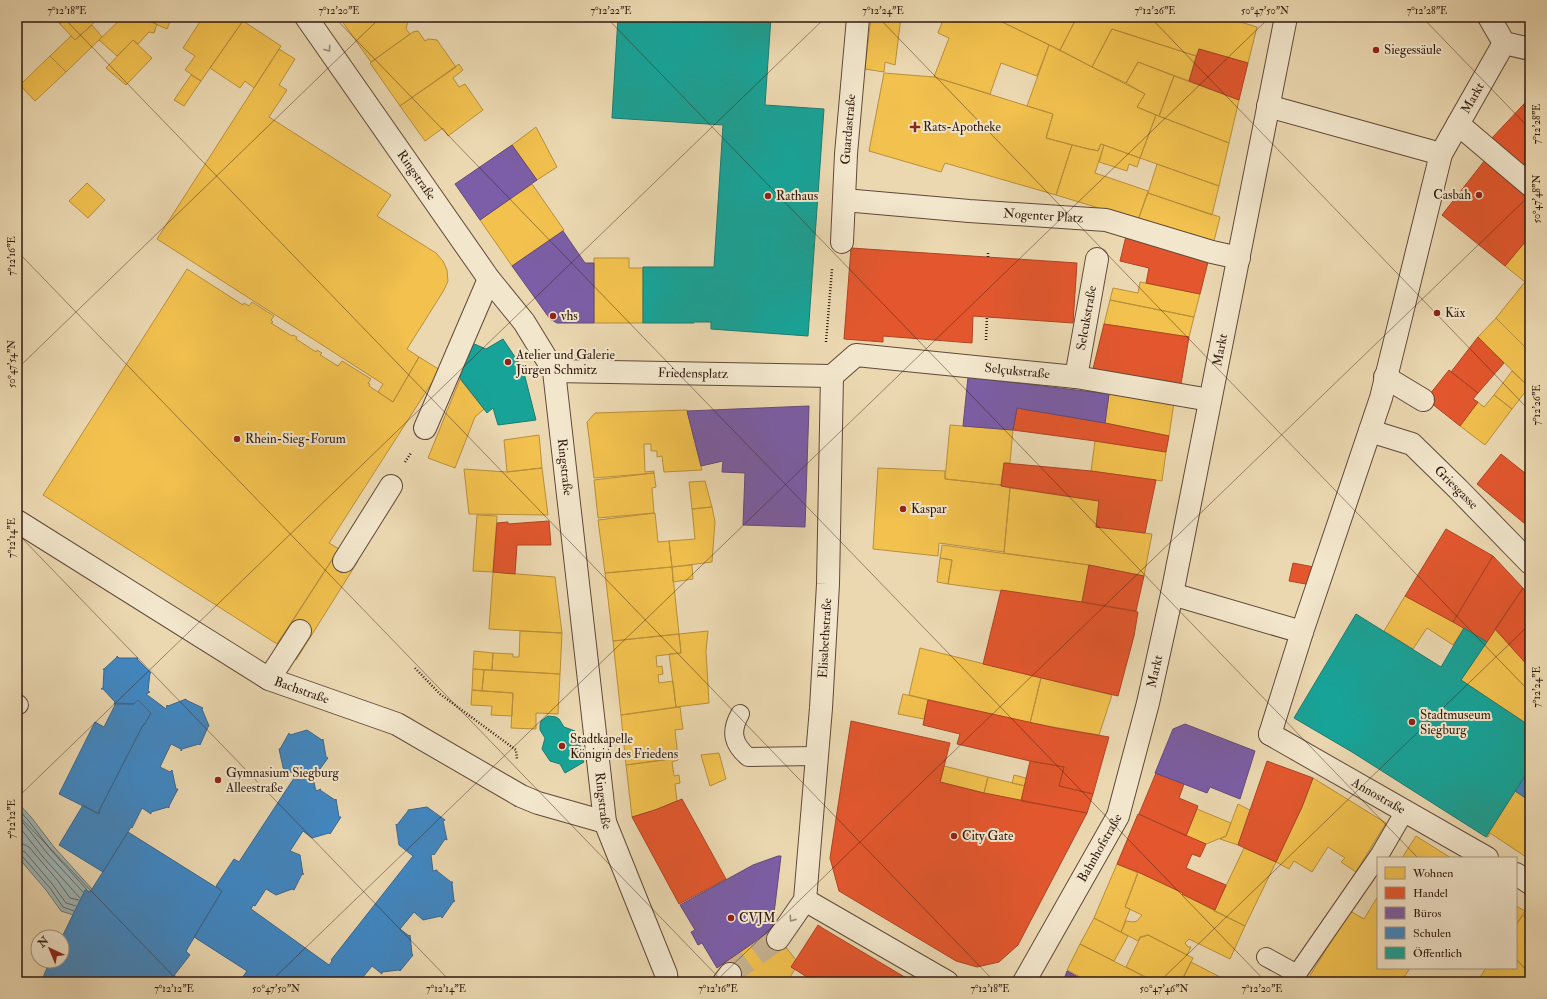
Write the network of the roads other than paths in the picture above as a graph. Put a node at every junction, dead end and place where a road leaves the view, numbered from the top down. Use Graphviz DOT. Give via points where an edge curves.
graph roads {
  1 [pos="306,17"];
  2 [pos="1286,17"];
  3 [pos="1489,17"];
  4 [pos="858,18"];
  5 [pos="1504,43"];
  6 [pos="1530,49"];
  7 [pos="1268,106"];
  8 [pos="1458,124"];
  9 [pos="1441,154"];
  10 [pos="1530,185"];
  11 [pos="844,200"];
  12 [pos="842,242"];
  13 [pos="1239,258"];
  14 [pos="1097,259"];
  15 [pos="489,279"];
  16 [pos="554,371"];
  17 [pos="828,376"];
  18 [pos="1076,377"];
  19 [pos="1385,377"];
  20 [pos="1210,400"];
  21 [pos="1423,400"];
  22 [pos="425,428"];
  23 [pos="1370,431"];
  24 [pos="391,486"];
  25 [pos="17,521"];
  26 [pos="344,561"];
  27 [pos="1530,563"];
  28 [pos="1172,594"];
  29 [pos="300,631"];
  30 [pos="1302,632"];
  31 [pos="269,680"];
  32 [pos="1148,703"];
  33 [pos="740,714"];
  34 [pos="1270,734"];
  35 [pos="817,756"];
  36 [pos="1405,811"];
  37 [pos="605,822"];
  38 [pos="1378,857"];
  39 [pos="1485,857"];
  40 [pos="1377,858"];
  41 [pos="1517,875"];
  42 [pos="1530,883"];
  43 [pos="805,900"];
  44 [pos="778,939"];
  45 [pos="1266,957"];
  46 [pos="666,982"];
  47 [pos="947,982"];
  48 [pos="1024,982"];
  1 -- 15 [label="street, Ringstraße, one-way"];
  2 -- 7 [label="street, Markt"];
  3 -- 5 [label="street"];
  4 -- 11 [label="street, Guardastraße"];
  5 -- 6 [label="street"];
  5 -- 8 [label="street, Markt"];
  7 -- 9 [label="street"];
  7 -- 13 [label="street, Markt"];
  8 -- 9 [label="street, Markt"];
  8 -- 10 [label="street"];
  9 -- 19 [label="street, Markt"];
  11 -- 12 [label="street, Guardastraße"];
  11 -- 13 [label="street, Nogenter Platz" via="1106,220"];
  13 -- 20 [label="street, Markt"];
  14 -- 18 [label="street, Selcukstraße"];
  15 -- 16 [label="street, Ringstraße" via="524,322"];
  15 -- 22 [label="street"];
  16 -- 17 [label="street, Friedensplatz"];
  16 -- 37 [label="street, Ringstraße"];
  17 -- 18 [label="street, Selçukstraße" via="856,355"];
  17 -- 35 [label="street, Elisabethstraße" via="828,584"];
  18 -- 20 [label="street, Selçukstraße"];
  19 -- 21 [label="street"];
  19 -- 23 [label="street, Markt"];
  20 -- 28 [label="street, Markt"];
  23 -- 27 [label="street, Griesgasse" via="1412,444"];
  23 -- 30 [label="street, Markt"];
  24 -- 26 [label="street"];
  25 -- 31 [label="street, Bachstraße"];
  28 -- 30 [label="street"];
  28 -- 32 [label="street, Markt"];
  29 -- 31 [label="street"];
  30 -- 34 [label="street, Markt"];
  31 -- 37 [label="street, Bachstraße" via="397,724 538,804"];
  32 -- 48 [label="street, Bahnhofstraße" via="1118,816"];
  33 -- 35 [label="lane" via="734,730 735,739 738,749 748,757"];
  34 -- 36 [label="street, Annostraße"];
  35 -- 43 [label="street, Elisabethstraße"];
  36 -- 38 [label="lane"];
  36 -- 39 [label="street, Annostraße"];
  37 -- 46 [label="street, Ringstraße" via="666,974"];
  40 -- 45 [label="lane" via="1297,974"];
  41 -- 42 [label="street"];
  43 -- 44 [label="street, Elisabethstraße, one-way"];
  43 -- 47 [label="street"];
}
